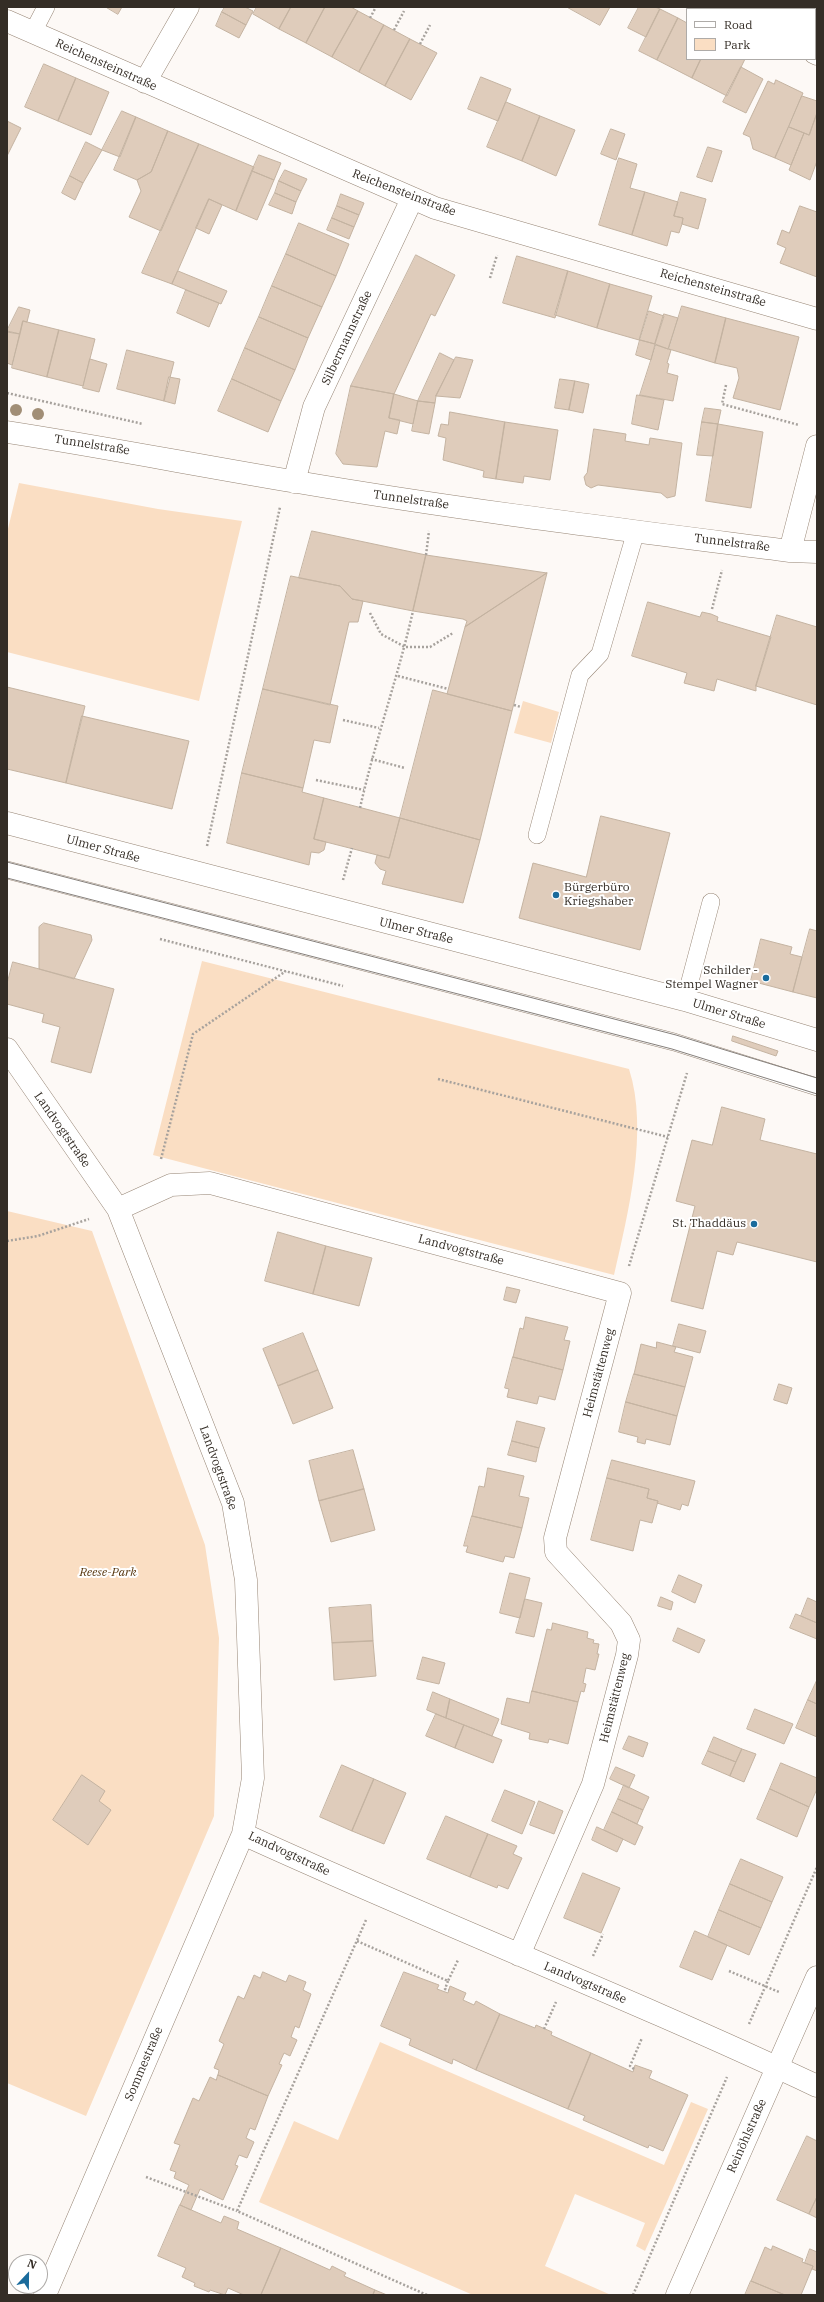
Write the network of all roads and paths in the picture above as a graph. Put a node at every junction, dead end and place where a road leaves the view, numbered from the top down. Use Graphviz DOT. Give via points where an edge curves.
graph roads {
  1 [pos="46,7"];
  2 [pos="188,7"];
  3 [pos="376,7"];
  4 [pos="404,11"];
  5 [pos="370,18"];
  6 [pos="7,21"];
  7 [pos="430,25"];
  8 [pos="394,30"];
  9 [pos="33,32"];
  10 [pos="420,44"];
  11 [pos="145,82"];
  12 [pos="412,199"];
  13 [pos="817,319"];
  14 [pos="726,385"];
  15 [pos="7,393"];
  16 [pos="148,425"];
  17 [pos="802,426"];
  18 [pos="7,432"];
  19 [pos="817,446"];
  20 [pos="290,481"];
  21 [pos="636,531"];
  22 [pos="729,543"];
  23 [pos="790,550"];
  24 [pos="817,552"];
  25 [pos="712,609"];
  26 [pos="413,611"];
  27 [pos="370,613"];
  28 [pos="453,633"];
  29 [pos="405,647"];
  30 [pos="398,676"];
  31 [pos="448,689"];
  32 [pos="514,705"];
  33 [pos="522,707"];
  34 [pos="342,720"];
  35 [pos="379,728"];
  36 [pos="371,759"];
  37 [pos="405,768"];
  38 [pos="316,780"];
  39 [pos="364,790"];
  40 [pos="360,808"];
  41 [pos="9,825"];
  42 [pos="537,835"];
  43 [pos="352,848"];
  44 [pos="206,849"];
  45 [pos="7,870"];
  46 [pos="342,885"];
  47 [pos="711,902"];
  48 [pos="285,972"];
  49 [pos="685,1000"];
  50 [pos="817,1040"];
  51 [pos="7,1049"];
  52 [pos="688,1072"];
  53 [pos="438,1079"];
  54 [pos="817,1087"];
  55 [pos="668,1137"];
  56 [pos="171,1185"];
  57 [pos="118,1209"];
  58 [pos="7,1241"];
  59 [pos="620,1293"];
  60 [pos="244,1834"];
  61 [pos="817,1867"];
  62 [pos="377,1894"];
  63 [pos="470,1933"];
  64 [pos="357,1941"];
  65 [pos="519,1955"];
  66 [pos="729,1971"];
  67 [pos="817,1977"];
  68 [pos="448,1981"];
  69 [pos="766,1986"];
  70 [pos="449,1990"];
  71 [pos="806,2002"];
  72 [pos="654,2012"];
  73 [pos="739,2049"];
  74 [pos="777,2067"];
  75 [pos="634,2068"];
  76 [pos="817,2086"];
  77 [pos="146,2177"];
  78 [pos="237,2211"];
  79 [pos="45,2295"];
  80 [pos="427,2295"];
  81 [pos="633,2295"];
  82 [pos="677,2295"];
  1 -- 9 [label="lane"];
  2 -- 11 [label="street"];
  3 -- 5 [label="path"];
  4 -- 8 [label="path"];
  6 -- 9 [label="street, Reichensteinstraße"];
  7 -- 10 [label="path"];
  9 -- 11 [label="street, Reichensteinstraße"];
  11 -- 12 [label="street, Reichensteinstraße"];
  12 -- 13 [label="street, Reichensteinstraße" via="442,210"];
  12 -- 20 [label="street, Silbermannstraße" via="314,407"];
  14 -- 17 [label="path" via="722,404"];
  15 -- 16 [label="path"];
  18 -- 20 [label="street, Tunnelstraße" via="158,456"];
  19 -- 23 [label="street"];
  20 -- 21 [label="street, Tunnelstraße"];
  20 -- 44 [label="path"];
  21 -- 22 [label="street, Tunnelstraße"];
  21 -- 42 [label="lane" via="600,654 580,675"];
  22 -- 23 [label="street, Tunnelstraße"];
  22 -- 25 [label="path"];
  23 -- 24 [label="street, Tunnelstraße"];
  26 -- 29 [label="path"];
  27 -- 29 [label="path" via="381,634"];
  28 -- 29 [label="path" via="430,647"];
  29 -- 30 [label="path"];
  30 -- 31 [label="path"];
  30 -- 35 [label="path"];
  32 -- 33 [label="path"];
  34 -- 35 [label="path"];
  35 -- 36 [label="path"];
  36 -- 37 [label="path"];
  36 -- 39 [label="path"];
  38 -- 39 [label="path"];
  39 -- 40 [label="path"];
  41 -- 49 [label="street, Ulmer Straße"];
  43 -- 46 [label="path"];
  45 -- 54 [label="lane" via="674,1042"];
  47 -- 49 [label="lane"];
  48 -- 56 [label="path" via="193,1034 160,1161"];
  49 -- 50 [label="street, Ulmer Straße"];
  51 -- 57 [label="street, Landvogtstraße"];
  52 -- 55 [label="path"];
  53 -- 55 [label="path"];
  55 -- 59 [label="path"];
  56 -- 57 [label="street, Landvogtstraße"];
  56 -- 59 [label="street, Landvogtstraße" via="210,1183"];
  57 -- 58 [label="path" via="38,1236"];
  57 -- 60 [label="street, Landvogtstraße" via="233,1503 246,1580 253,1762"];
  59 -- 65 [label="street, Heimstättenweg" via="555,1538 556,1552 621,1623 629,1640 628,1655 593,1784"];
  60 -- 62 [label="street, Landvogtstraße"];
  60 -- 79 [label="street, Sommestraße"];
  61 -- 69 [label="path"];
  62 -- 63 [label="street, Landvogtstraße"];
  62 -- 64 [label="path"];
  63 -- 65 [label="street, Landvogtstraße"];
  63 -- 68 [label="path"];
  64 -- 68 [label="path"];
  64 -- 78 [label="path"];
  65 -- 72 [label="street, Landvogtstraße"];
  66 -- 69 [label="path"];
  67 -- 71 [label="street, Reinöhlstraße"];
  68 -- 70 [label="path" via="445,1989"];
  69 -- 71 [label="path"];
  69 -- 73 [label="path"];
  71 -- 74 [label="street, Reinöhlstraße"];
  72 -- 73 [label="street, Landvogtstraße"];
  72 -- 75 [label="path" via="630,2066"];
  73 -- 74 [label="street, Landvogtstraße"];
  73 -- 81 [label="path"];
  74 -- 76 [label="street, Landvogtstraße"];
  74 -- 82 [label="street, Reinöhlstraße"];
  77 -- 78 [label="path"];
  78 -- 80 [label="path"];
}
